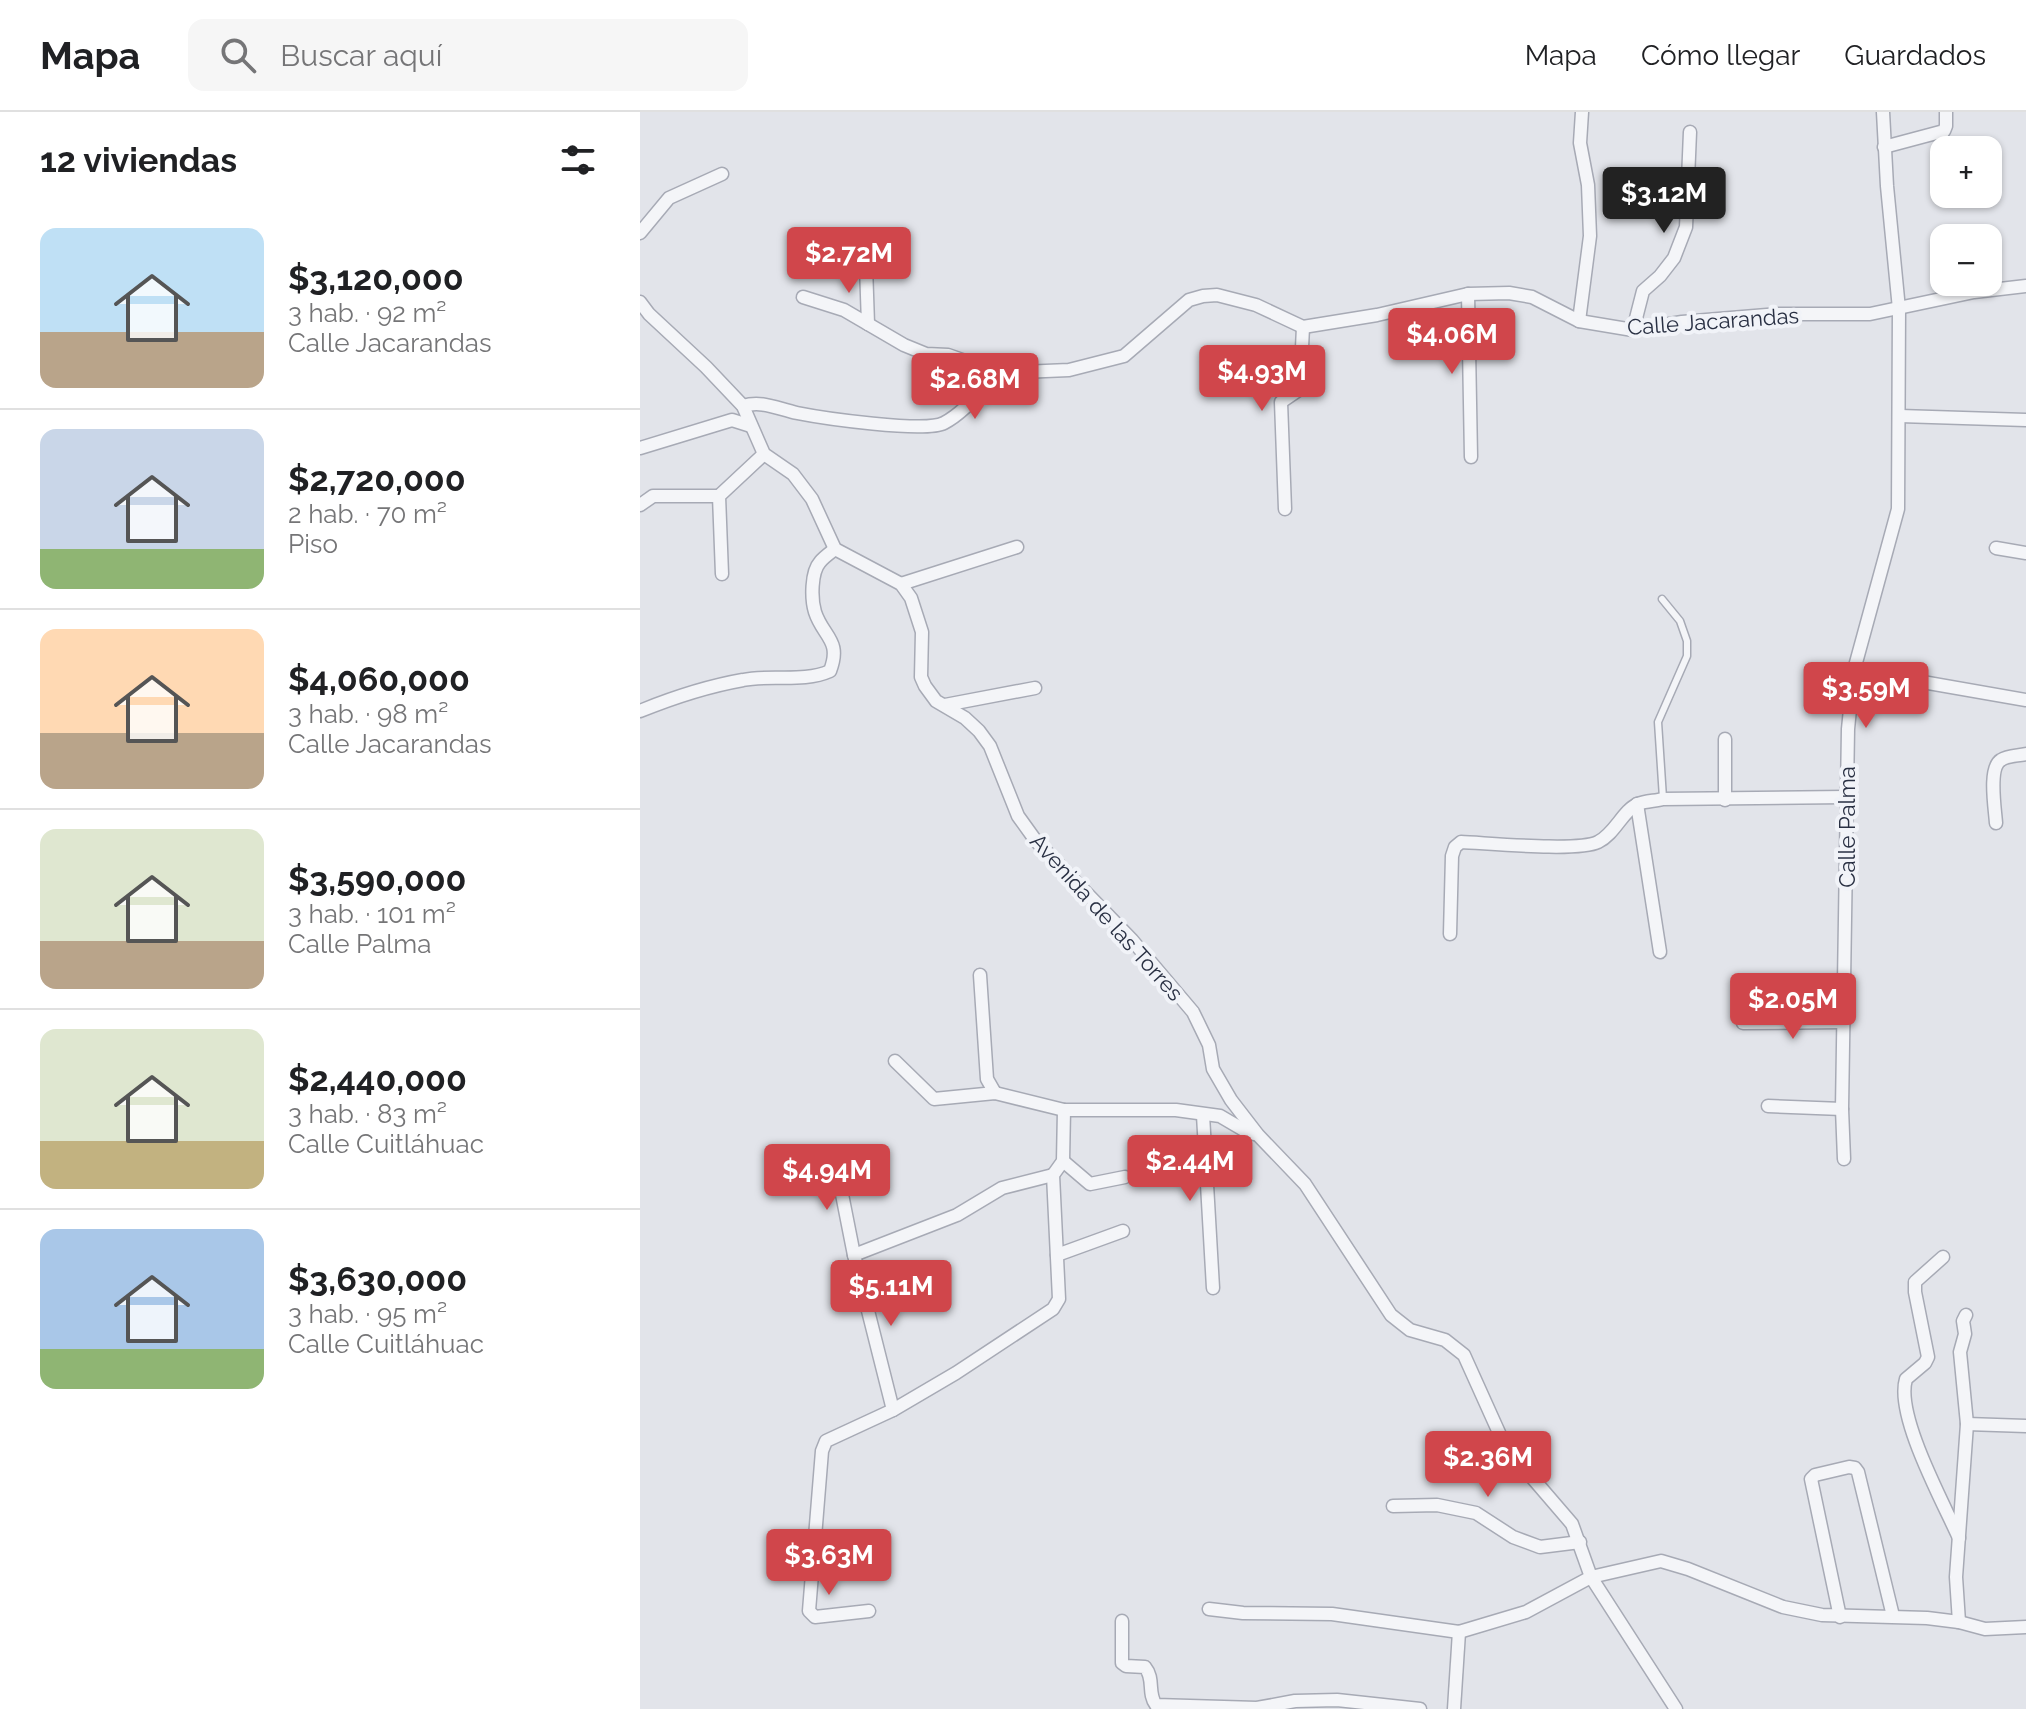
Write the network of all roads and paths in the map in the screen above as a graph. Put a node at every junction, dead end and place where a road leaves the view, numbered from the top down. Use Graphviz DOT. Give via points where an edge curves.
graph roads {
  1 [pos="1582,112"];
  2 [pos="1883,112"];
  3 [pos="1946,112"];
  4 [pos="1690,132"];
  5 [pos="1884,147"];
  6 [pos="722,174"];
  7 [pos="640,233"];
  8 [pos="866,266"];
  9 [pos="2026,286"];
  10 [pos="1468,294"];
  11 [pos="803,297"];
  12 [pos="640,302"];
  13 [pos="1899,309"];
  14 [pos="1579,321"];
  15 [pos="868,324"];
  16 [pos="1303,327"];
  17 [pos="1633,330"];
  18 [pos="999,373"];
  19 [pos="743,406"];
  20 [pos="1900,416"];
  21 [pos="2026,420"];
  22 [pos="751,426"];
  23 [pos="640,448"];
  24 [pos="764,454"];
  25 [pos="1471,457"];
  26 [pos="719,496"];
  27 [pos="640,505"];
  28 [pos="1285,509"];
  29 [pos="1017,547"];
  30 [pos="1996,548"];
  31 [pos="835,549"];
  32 [pos="2026,553"];
  33 [pos="722,574"];
  34 [pos="901,584"];
  35 [pos="1662,599"];
  36 [pos="1854,670"];
  37 [pos="1035,688"];
  38 [pos="2026,700"];
  39 [pos="945,705"];
  40 [pos="640,711"];
  41 [pos="1725,739"];
  42 [pos="2026,754"];
  43 [pos="1846,797"];
  44 [pos="1663,799"];
  45 [pos="1725,800"];
  46 [pos="1637,804"];
  47 [pos="1996,823"];
  48 [pos="1450,934"];
  49 [pos="1660,952"];
  50 [pos="980,975"];
  51 [pos="1843,1022"];
  52 [pos="1743,1023"];
  53 [pos="895,1061"];
  54 [pos="995,1093"];
  55 [pos="1768,1106"];
  56 [pos="1842,1109"];
  57 [pos="1064,1110"];
  58 [pos="1203,1115"];
  59 [pos="1258,1135"];
  60 [pos="821,1157"];
  61 [pos="1844,1159"];
  62 [pos="1063,1161"];
  63 [pos="1053,1175"];
  64 [pos="1125,1177"];
  65 [pos="1123,1231"];
  66 [pos="854,1255"];
  67 [pos="1057,1255"];
  68 [pos="1943,1257"];
  69 [pos="1213,1288"];
  70 [pos="1966,1315"];
  71 [pos="893,1410"];
  72 [pos="1967,1424"];
  73 [pos="2026,1426"];
  74 [pos="1393,1506"];
  75 [pos="1959,1538"];
  76 [pos="1580,1542"];
  77 [pos="1591,1577"];
  78 [pos="1209,1609"];
  79 [pos="869,1611"];
  80 [pos="1893,1616"];
  81 [pos="1840,1617"];
  82 [pos="1122,1621"];
  83 [pos="1959,1622"];
  84 [pos="2026,1627"];
  85 [pos="1459,1632"];
  86 [pos="1257,1709"];
  87 [pos="1420,1709"];
  88 [pos="1454,1709"];
  89 [pos="1676,1709"];
  1 -- 14 [label="street" via="1590,236"];
  2 -- 5 [label="street, Calle Palma"];
  3 -- 5 [label="street" via="1944,131"];
  4 -- 17 [label="street" via="1686,227 1674,258 1643,291"];
  5 -- 13 [label="street, Calle Palma"];
  6 -- 7 [label="street" via="669,198"];
  8 -- 15 [label="street"];
  9 -- 13 [label="street, Calle Jacarandas"];
  10 -- 14 [label="street, Calle Jacarandas" via="1532,297"];
  10 -- 16 [label="street, Calle Jacarandas"];
  10 -- 25 [label="street"];
  11 -- 15 [label="street"];
  12 -- 19 [label="street"];
  13 -- 17 [label="street, Calle Jacarandas" via="1779,314"];
  13 -- 20 [label="street, Calle Palma"];
  14 -- 17 [label="street, Calle Jacarandas"];
  15 -- 18 [label="street" via="926,354 948,355"];
  16 -- 18 [label="street" via="1256,305 1217,295 1189,300 1124,356 1069,370"];
  16 -- 28 [label="street" via="1302,383 1281,402"];
  18 -- 19 [label="street" via="941,425 798,413 760,403"];
  19 -- 22 [label="street"];
  20 -- 21 [label="street"];
  20 -- 36 [label="street, Calle Palma" via="1898,509"];
  22 -- 23 [label="street" via="732,420"];
  22 -- 24 [label="street"];
  24 -- 26 [label="street"];
  24 -- 31 [label="street" via="793,474 812,499"];
  26 -- 27 [label="street" via="653,496"];
  26 -- 33 [label="street"];
  29 -- 34 [label="street"];
  30 -- 32 [label="street"];
  31 -- 34 [label="street"];
  31 -- 40 [label="street" via="818,564 813,586 815,612 835,648 830,671 745,679"];
  34 -- 39 [label="street, Avenida de las Torres" via="922,632 921,677 936,701"];
  35 -- 44 [label="lane" via="1680,621 1687,641 1687,656 1658,722"];
  36 -- 38 [label="street"];
  36 -- 43 [label="street, Calle Palma"];
  37 -- 39 [label="street"];
  39 -- 59 [label="street, Avenida de las Torres" via="990,746 1018,816 1036,841 1193,1012 1219,1082"];
  41 -- 45 [label="street"];
  42 -- 47 [label="street" via="2006,757 1993,770"];
  43 -- 45 [label="street"];
  43 -- 51 [label="street, Calle Palma"];
  44 -- 45 [label="street"];
  44 -- 46 [label="street"];
  46 -- 48 [label="street" via="1594,845 1461,842 1452,856"];
  46 -- 49 [label="street"];
  50 -- 54 [label="street" via="987,1079"];
  51 -- 52 [label="street"];
  51 -- 56 [label="street, Calle Palma"];
  53 -- 54 [label="street" via="934,1099"];
  54 -- 57 [label="street"];
  55 -- 56 [label="street"];
  56 -- 61 [label="street, Calle Palma"];
  57 -- 58 [label="street" via="1176,1110"];
  57 -- 62 [label="street"];
  58 -- 59 [label="street" via="1220,1116"];
  58 -- 69 [label="street"];
  59 -- 76 [label="street, Avenida de las Torres" via="1311,1192 1391,1315 1410,1330 1445,1340 1464,1355 1505,1446 1572,1524"];
  60 -- 66 [label="street" via="837,1169"];
  62 -- 63 [label="street"];
  62 -- 64 [label="street" via="1090,1184"];
  63 -- 66 [label="street" via="1002,1188 957,1215"];
  63 -- 67 [label="street"];
  65 -- 67 [label="street"];
  66 -- 71 [label="street"];
  67 -- 71 [label="street" via="1059,1299 1053,1309"];
  68 -- 75 [label="street" via="1915,1282 1928,1357 1906,1379 1904,1399 1917,1447"];
  70 -- 72 [label="street" via="1960,1352"];
  71 -- 79 [label="street" via="826,1441 822,1451 809,1611 815,1617"];
  72 -- 73 [label="street"];
  72 -- 75 [label="street"];
  74 -- 76 [label="street" via="1437,1505 1476,1513 1540,1547"];
  75 -- 83 [label="street"];
  76 -- 77 [label="street, Avenida de las Torres"];
  77 -- 81 [label="street" via="1661,1561 1783,1607"];
  77 -- 85 [label="street" via="1526,1612"];
  77 -- 89 [label="street, Avenida de las Torres"];
  78 -- 85 [label="street" via="1332,1614"];
  80 -- 81 [label="street"];
  80 -- 81 [label="street" via="1858,1472 1849,1467 1811,1479"];
  80 -- 83 [label="street"];
  82 -- 86 [label="street" via="1122,1663 1145,1667 1156,1705"];
  83 -- 84 [label="street" via="1985,1629"];
  85 -- 88 [label="street"];
  86 -- 87 [label="street" via="1337,1700"];
}
